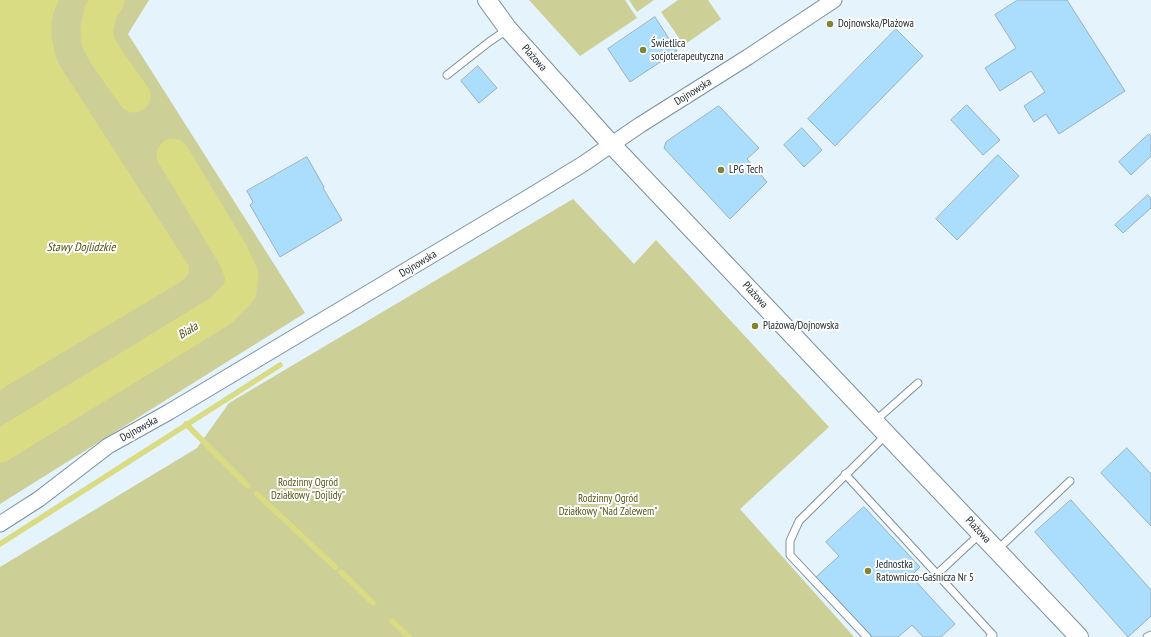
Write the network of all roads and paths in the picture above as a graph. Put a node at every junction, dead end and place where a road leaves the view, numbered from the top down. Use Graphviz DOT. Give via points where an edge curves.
graph roads {
  1 [pos="487,0"];
  2 [pos="834,0"];
  3 [pos="508,29"];
  4 [pos="447,75"];
  5 [pos="612,145"];
  6 [pos="918,383"];
  7 [pos="881,427"];
  8 [pos="845,474"];
  9 [pos="1070,480"];
  10 [pos="0,524"];
  11 [pos="981,533"];
  12 [pos="997,550"];
  13 [pos="937,574"];
  14 [pos="1151,635"];
  15 [pos="867,637"];
  16 [pos="990,637"];
  17 [pos="1079,637"];
  18 [pos="1147,637"];
  1 -- 3 [label="street, Plażowa"];
  2 -- 5 [label="street, Dojnowska"];
  3 -- 4 [label="lane"];
  3 -- 5 [label="street, Plażowa"];
  5 -- 7 [label="street, Plażowa"];
  5 -- 10 [label="street, Dojnowska" via="523,202 108,446 39,499"];
  6 -- 7 [label="lane"];
  7 -- 8 [label="lane"];
  7 -- 11 [label="street, Plażowa"];
  8 -- 13 [label="lane"];
  8 -- 15 [label="lane" via="798,521 790,540 790,555"];
  9 -- 12 [label="lane"];
  11 -- 12 [label="street, Plażowa"];
  11 -- 13 [label="lane"];
  12 -- 17 [label="street, Plażowa"];
  13 -- 16 [label="lane" via="993,635"];
  14 -- 18 [label="lane"];
}
